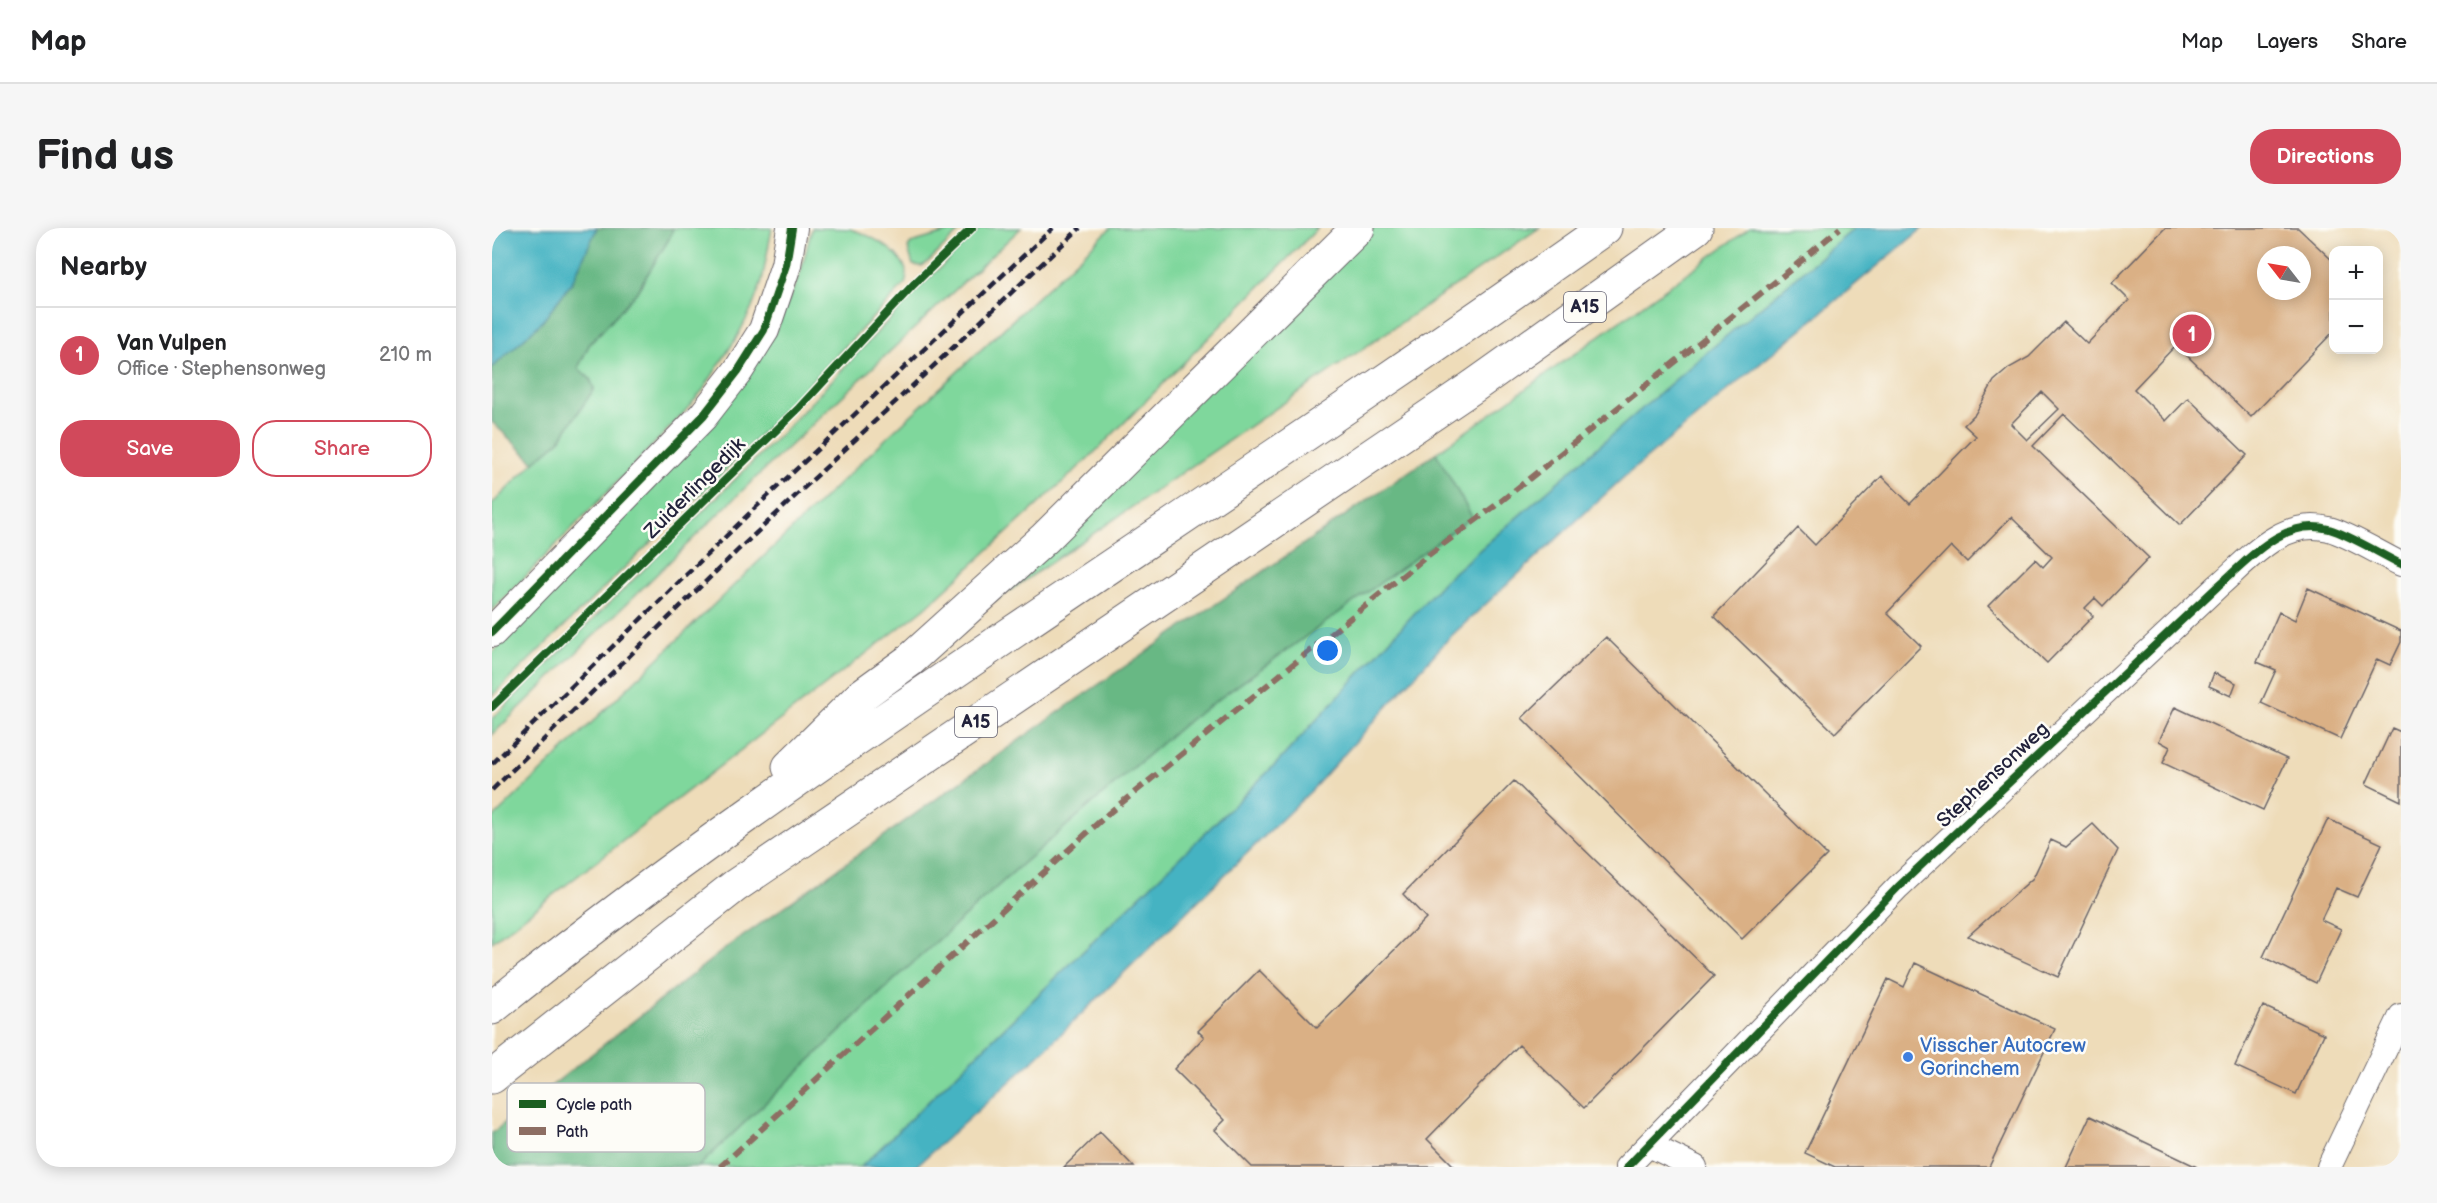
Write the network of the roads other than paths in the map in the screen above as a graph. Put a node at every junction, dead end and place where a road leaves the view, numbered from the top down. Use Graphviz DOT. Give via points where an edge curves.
graph roads {
  1 [pos="792,228"];
  2 [pos="1358,228"];
  3 [pos="1605,228"];
  4 [pos="1696,228"];
  5 [pos="2401,564"];
  6 [pos="492,632"];
  7 [pos="715,838"];
  8 [pos="492,1008"];
  9 [pos="2401,1016"];
  10 [pos="492,1077"];
  11 [pos="1649,1145"];
  12 [pos="1627,1167"];
  13 [pos="1695,1167"];
  14 [pos="2329,1167"];
  1 -- 6 [label="street" via="786,265 764,330 738,370 703,416"];
  2 -- 7 [label="highway, A15" via="1045,538 909,661 862,695"];
  3 -- 7 [label="highway, A15"];
  4 -- 10 [label="highway, A15" via="1474,386 735,886"];
  5 -- 11 [label="street, Stephensonweg" via="2331,530 2316,527 2287,531 2266,545 1898,886"];
  7 -- 8 [label="highway, A15"];
  9 -- 14 [label="street"];
  11 -- 12 [label="street, Stephensonweg"];
  11 -- 13 [label="street"];
}
